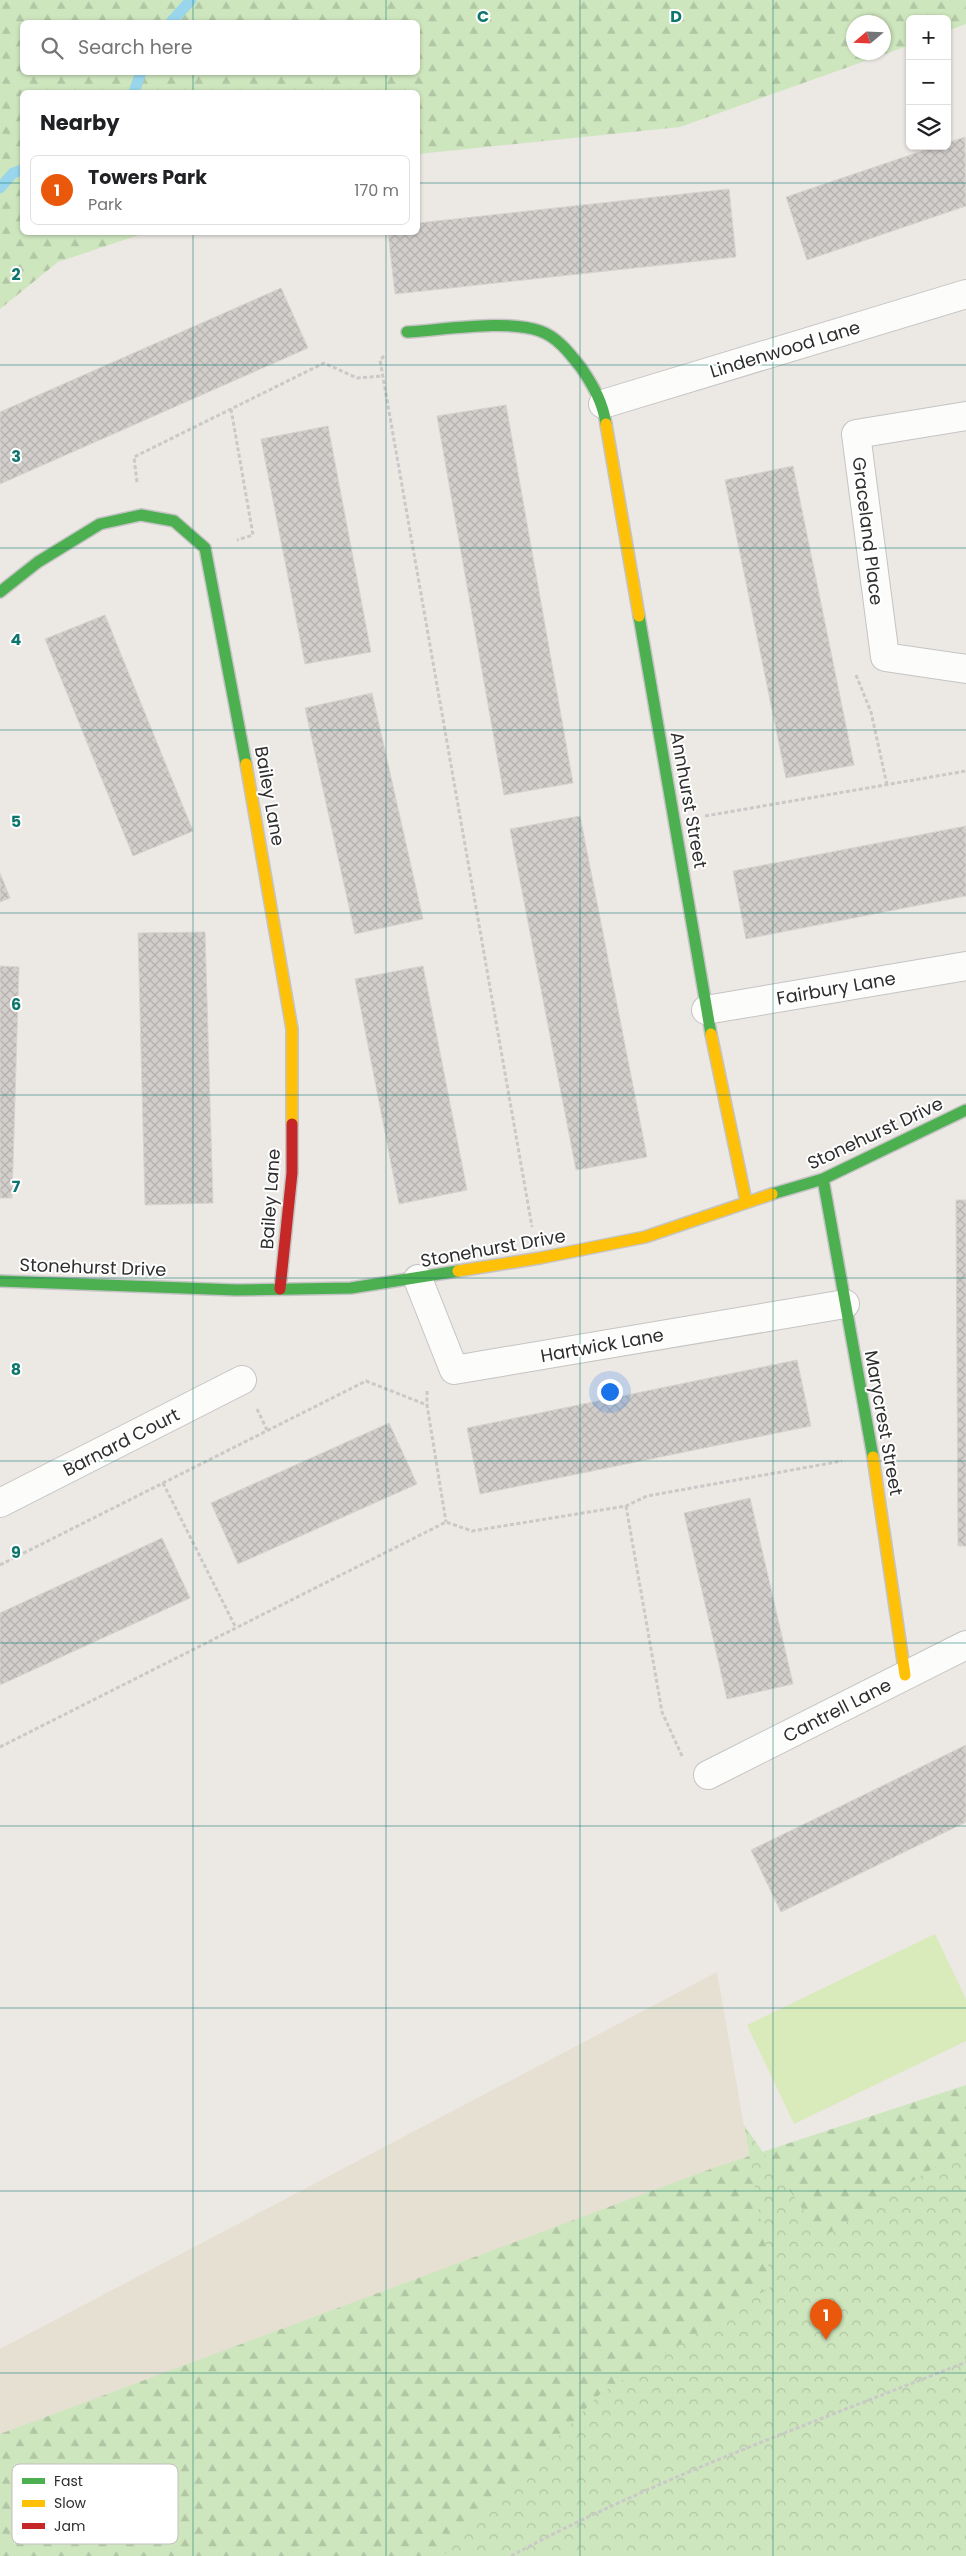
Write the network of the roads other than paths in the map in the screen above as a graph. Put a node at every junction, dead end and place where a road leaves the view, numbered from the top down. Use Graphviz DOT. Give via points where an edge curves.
graph roads {
  1 [pos="966,294"];
  2 [pos="407,332"];
  3 [pos="603,404"];
  4 [pos="966,416"];
  5 [pos="0,592"];
  6 [pos="966,669"];
  7 [pos="966,966"];
  8 [pos="706,1010"];
  9 [pos="966,1110"];
  10 [pos="823,1179"];
  11 [pos="746,1201"];
  12 [pos="418,1279"];
  13 [pos="0,1280"];
  14 [pos="280,1289"];
  15 [pos="845,1304"];
  16 [pos="242,1380"];
  17 [pos="0,1503"];
  18 [pos="966,1645"];
  19 [pos="906,1674"];
  20 [pos="696,1769"];
  1 -- 3 [label="street, Lindenwood Lane"];
  2 -- 3 [label="street" via="520,326 541,331 578,362"];
  3 -- 8 [label="street, Annhurst Street"];
  4 -- 6 [label="street, Graceland Place" via="856,434 885,658"];
  5 -- 14 [label="street, Bailey Lane" via="38,562 100,524 141,515 174,521 206,548 292,1030 292,1173"];
  7 -- 8 [label="street, Fairbury Lane"];
  8 -- 11 [label="street, Annhurst Street"];
  9 -- 10 [label="street, Stonehurst Drive"];
  10 -- 11 [label="street, Stonehurst Drive"];
  10 -- 15 [label="street, Marycrest Street"];
  11 -- 12 [label="street, Stonehurst Drive" via="645,1237"];
  12 -- 14 [label="street, Stonehurst Drive" via="351,1288"];
  12 -- 15 [label="street, Hartwick Lane" via="454,1370"];
  13 -- 14 [label="street, Stonehurst Drive"];
  15 -- 19 [label="street, Marycrest Street" via="878,1484"];
  16 -- 17 [label="street, Barnard Court"];
  18 -- 19 [label="street, Cantrell Lane"];
  19 -- 20 [label="street, Cantrell Lane" via="868,1696"];
}
